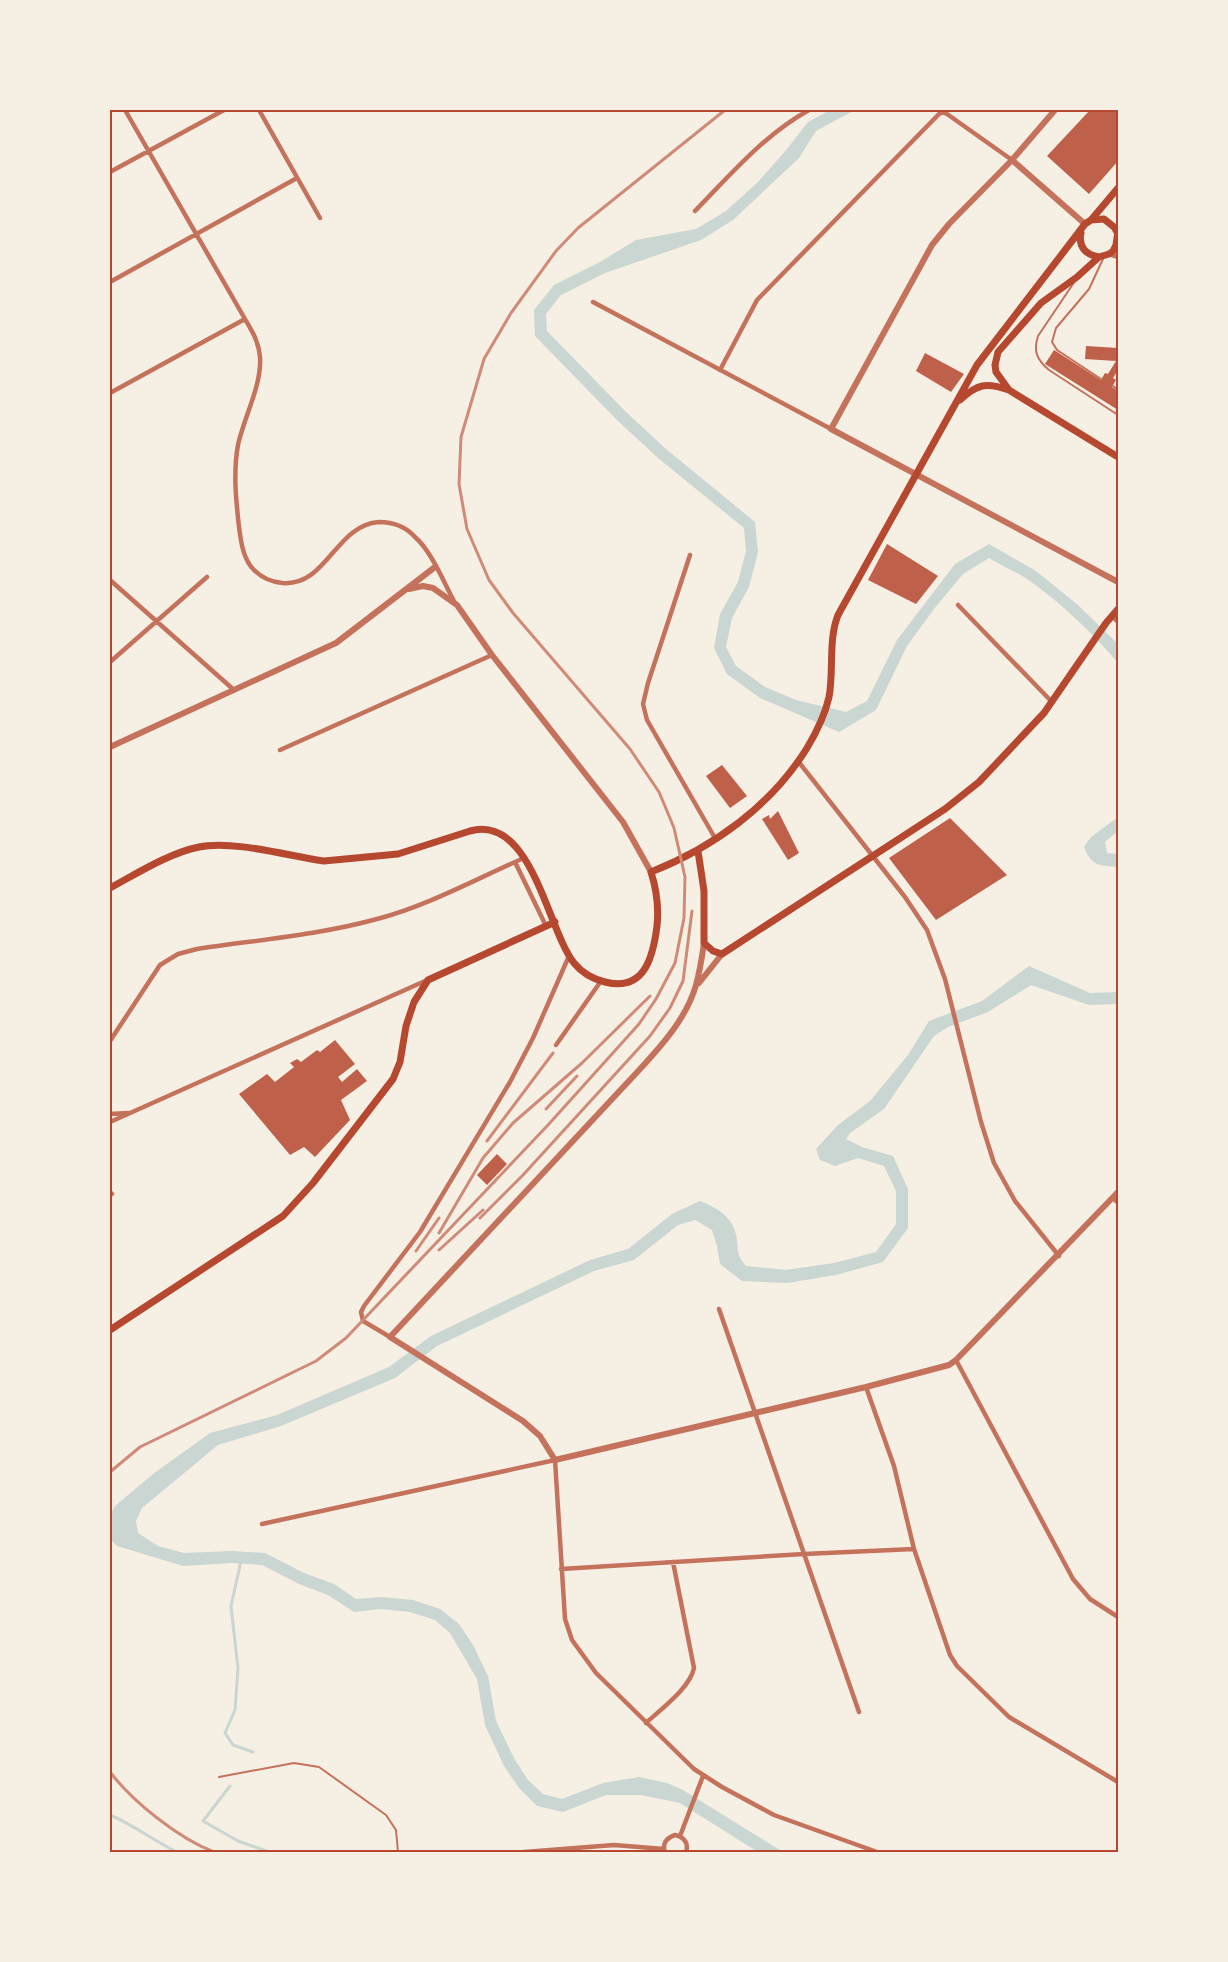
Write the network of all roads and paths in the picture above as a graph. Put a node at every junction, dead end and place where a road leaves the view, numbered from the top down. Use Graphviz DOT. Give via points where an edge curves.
graph roads {
  1 [pos="125,110"];
  2 [pos="224,110"];
  3 [pos="259,110"];
  4 [pos="809,110"];
  5 [pos="1055,110"];
  6 [pos="149,151"];
  7 [pos="1011,160"];
  8 [pos="110,172"];
  9 [pos="297,178"];
  10 [pos="1119,188"];
  11 [pos="695,211"];
  12 [pos="320,218"];
  13 [pos="1086,225"];
  14 [pos="196,235"];
  15 [pos="1118,236"];
  16 [pos="1104,256"];
  17 [pos="1119,257"];
  18 [pos="1077,277"];
  19 [pos="110,282"];
  20 [pos="593,302"];
  21 [pos="245,319"];
  22 [pos="720,370"];
  23 [pos="1101,379"];
  24 [pos="1113,386"];
  25 [pos="1009,390"];
  26 [pos="1119,390"];
  27 [pos="110,393"];
  28 [pos="956,404"];
  29 [pos="1119,415"];
  30 [pos="831,429"];
  31 [pos="1119,457"];
  32 [pos="916,475"];
  33 [pos="690,555"];
  34 [pos="435,567"];
  35 [pos="207,577"];
  36 [pos="110,580"];
  37 [pos="1119,582"];
  38 [pos="409,589"];
  39 [pos="457,605"];
  40 [pos="958,605"];
  41 [pos="1119,609"];
  42 [pos="1112,616"];
  43 [pos="157,621"];
  44 [pos="1119,622"];
  45 [pos="492,655"];
  46 [pos="110,662"];
  47 [pos="234,690"];
  48 [pos="1052,702"];
  49 [pos="110,747"];
  50 [pos="280,750"];
  51 [pos="798,761"];
  52 [pos="715,838"];
  53 [pos="698,851"];
  54 [pos="873,856"];
  55 [pos="524,858"];
  56 [pos="515,862"];
  57 [pos="651,872"];
  58 [pos="110,888"];
  59 [pos="555,922"];
  60 [pos="546,927"];
  61 [pos="704,943"];
  62 [pos="722,954"];
  63 [pos="569,956"];
  64 [pos="428,980"];
  65 [pos="601,981"];
  66 [pos="696,986"];
  67 [pos="110,1041"];
  68 [pos="556,1045"];
  69 [pos="110,1113"];
  70 [pos="130,1113"];
  71 [pos="110,1122"];
  72 [pos="1119,1192"];
  73 [pos="1116,1200"];
  74 [pos="1059,1256"];
  75 [pos="718,1310"];
  76 [pos="110,1330"];
  77 [pos="390,1337"];
  78 [pos="956,1360"];
  79 [pos="866,1387"];
  80 [pos="755,1414"];
  81 [pos="555,1460"];
  82 [pos="262,1524"];
  83 [pos="914,1549"];
  84 [pos="804,1554"];
  85 [pos="673,1562"];
  86 [pos="561,1569"];
  87 [pos="1119,1617"];
  88 [pos="859,1712"];
  89 [pos="646,1724"];
  90 [pos="704,1776"];
  91 [pos="219,1777"];
  92 [pos="1119,1782"];
  93 [pos="680,1836"];
  94 [pos="665,1851"];
  95 [pos="398,1852"];
  96 [pos="524,1852"];
  97 [pos="686,1852"];
  98 [pos="877,1852"];
  1 -- 6 [label="street"];
  2 -- 6 [label="street"];
  3 -- 9 [label="street"];
  4 -- 11 [label="street" via="764,140"];
  5 -- 7 [label="street"];
  6 -- 8 [label="street"];
  6 -- 14 [label="street"];
  7 -- 13 [label="street"];
  7 -- 22 [label="street" via="947,114 939,114 756,300"];
  7 -- 30 [label="street" via="932,245"];
  9 -- 12 [label="street"];
  9 -- 14 [label="street"];
  10 -- 13 [label="main road"];
  13 -- 15 [label="main road" via="1104,219"];
  13 -- 16 [label="main road" via="1081,245 1085,252"];
  13 -- 28 [label="main road" via="977,365"];
  14 -- 19 [label="street"];
  14 -- 21 [label="street"];
  15 -- 16 [label="main road" via="1113,250"];
  16 -- 17 [label="street"];
  16 -- 18 [label="main road"];
  16 -- 23 [label="lane" via="1089,289 1056,328 1052,342 1057,350"];
  18 -- 25 [label="main road" via="1034,309 998,352 996,372"];
  18 -- 29 [label="lane" via="1038,336 1035,354 1049,370"];
  20 -- 22 [label="street"];
  21 -- 27 [label="street"];
  21 -- 34 [label="street" via="259,346 260,366 238,445 236,486 241,540 253,569 279,583 301,581 320,568 353,531 371,523 389,522 404,527 417,538"];
  22 -- 30 [label="street"];
  24 -- 26 [label="lane"];
  25 -- 28 [label="main road" via="983,385"];
  25 -- 31 [label="main road"];
  28 -- 32 [label="main road"];
  30 -- 32 [label="street"];
  32 -- 37 [label="street"];
  32 -- 51 [label="main road" via="836,621 829,699 817,731"];
  33 -- 52 [label="street" via="643,704 647,720"];
  34 -- 38 [label="street"];
  34 -- 39 [label="street"];
  35 -- 43 [label="street"];
  36 -- 43 [label="street"];
  38 -- 39 [label="street" via="433,588"];
  38 -- 47 [label="street" via="336,643"];
  39 -- 45 [label="street"];
  40 -- 48 [label="street"];
  41 -- 42 [label="main road"];
  42 -- 44 [label="street"];
  42 -- 48 [label="main road"];
  43 -- 46 [label="street"];
  43 -- 47 [label="street"];
  45 -- 50 [label="street"];
  45 -- 57 [label="street" via="623,822"];
  47 -- 49 [label="street"];
  48 -- 54 [label="main road" via="968,792"];
  51 -- 52 [label="main road" via="770,797"];
  51 -- 54 [label="street"];
  52 -- 53 [label="main road"];
  53 -- 57 [label="main road"];
  53 -- 61 [label="main road" via="704,891"];
  54 -- 62 [label="main road"];
  54 -- 74 [label="street" via="927,930 950,998 994,1163 1015,1201"];
  55 -- 56 [label="street"];
  55 -- 58 [label="main road" via="496,832 480,828 399,854 338,861 211,846 186,851"];
  55 -- 59 [label="main road"];
  56 -- 60 [label="street"];
  56 -- 67 [label="street" via="379,919 178,954 160,965"];
  57 -- 65 [label="main road" via="658,902 648,964 628,984"];
  59 -- 60 [label="main road"];
  59 -- 63 [label="main road"];
  60 -- 64 [label="main road"];
  61 -- 62 [label="main road"];
  61 -- 66 [label="street"];
  62 -- 66 [label="street"];
  63 -- 65 [label="main road" via="580,970"];
  63 -- 77 [label="street" via="510,1082 420,1232 361,1312 363,1321"];
  64 -- 70 [label="street"];
  64 -- 76 [label="main road" via="414,1002 393,1079 304,1194 266,1228"];
  65 -- 68 [label="street"];
  66 -- 77 [label="street" via="685,1011 655,1053"];
  69 -- 70 [label="street"];
  70 -- 71 [label="street"];
  72 -- 73 [label="street"];
  73 -- 74 [label="street"];
  74 -- 78 [label="street"];
  75 -- 80 [label="street"];
  77 -- 81 [label="street" via="523,1421 540,1436"];
  78 -- 79 [label="street"];
  78 -- 87 [label="street" via="1073,1579 1090,1599"];
  79 -- 80 [label="street"];
  79 -- 83 [label="street" via="894,1466"];
  80 -- 81 [label="street"];
  80 -- 84 [label="street"];
  81 -- 82 [label="street"];
  81 -- 86 [label="street"];
  83 -- 84 [label="street"];
  83 -- 92 [label="street" via="957,1666 1009,1717"];
  84 -- 85 [label="street"];
  84 -- 88 [label="street"];
  85 -- 86 [label="street"];
  85 -- 89 [label="street" via="693,1674"];
  86 -- 89 [label="street" via="565,1619 572,1640 596,1673"];
  89 -- 90 [label="street"];
  90 -- 93 [label="street"];
  90 -- 98 [label="street" via="774,1815"];
  91 -- 95 [label="lane" via="294,1763 319,1767 386,1815 396,1830"];
  93 -- 94 [label="street" via="670,1837 664,1844"];
  93 -- 97 [label="street" via="687,1842"];
  94 -- 96 [label="street" via="614,1845"];
}
